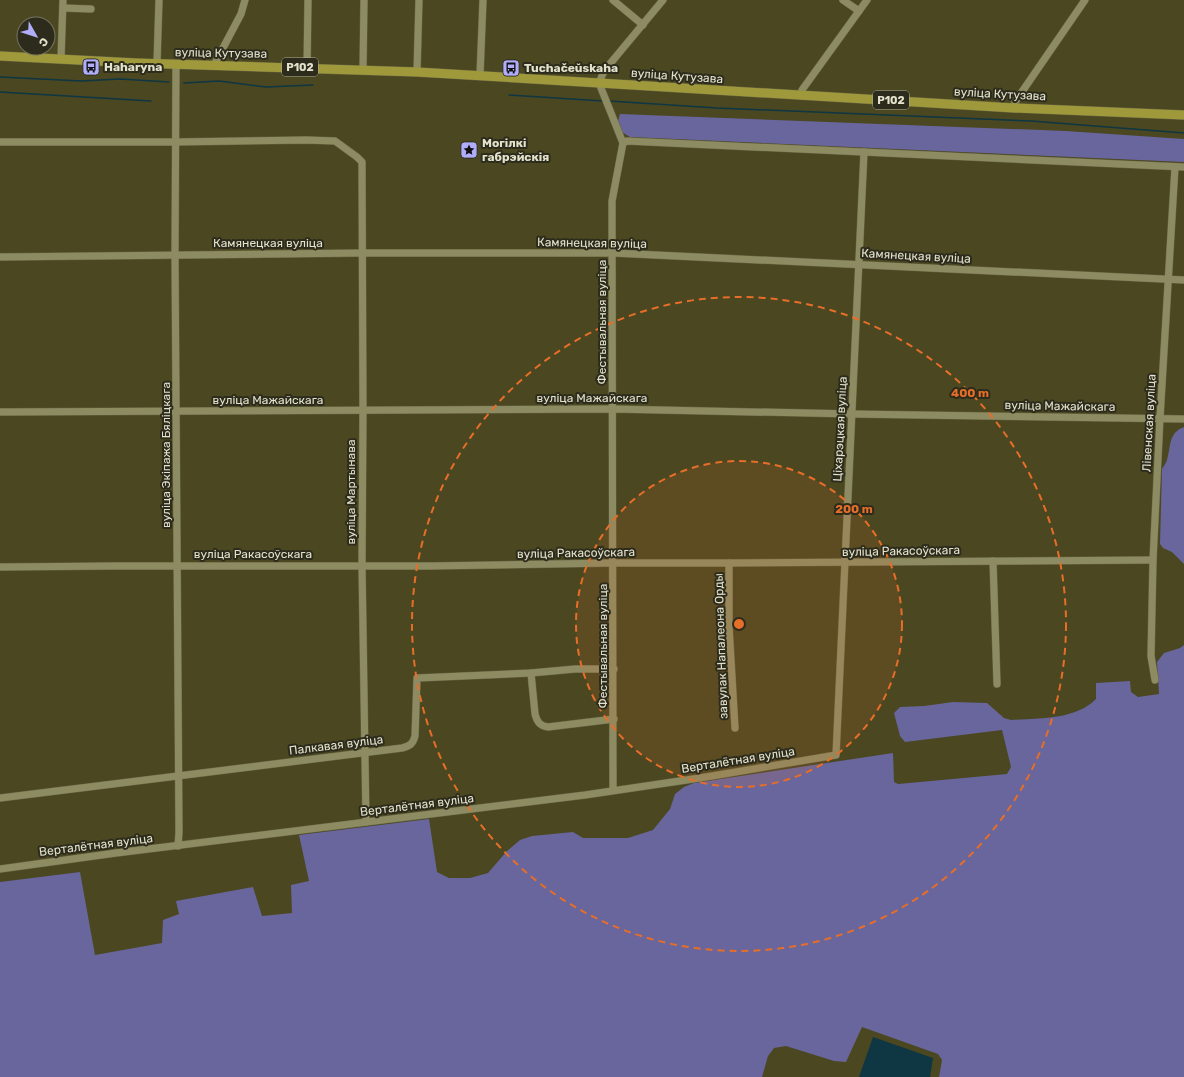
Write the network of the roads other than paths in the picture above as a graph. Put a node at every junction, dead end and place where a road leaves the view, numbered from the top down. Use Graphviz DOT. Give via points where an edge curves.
graph roads {
  1 [pos="63,0"];
  2 [pos="159,0"];
  3 [pos="245,0"];
  4 [pos="308,0"];
  5 [pos="364,0"];
  6 [pos="419,0"];
  7 [pos="483,0"];
  8 [pos="613,0"];
  9 [pos="663,0"];
  10 [pos="843,0"];
  11 [pos="867,0"];
  12 [pos="1085,0"];
  13 [pos="63,8"];
  14 [pos="91,9"];
  15 [pos="859,11"];
  16 [pos="642,24"];
  17 [pos="0,56"];
  18 [pos="61,59"];
  19 [pos="156,63"];
  20 [pos="176,64"];
  21 [pos="214,65"];
  22 [pos="307,68"];
  23 [pos="363,70"];
  24 [pos="417,72"];
  25 [pos="480,75"];
  26 [pos="599,83"];
  27 [pos="801,96"];
  28 [pos="1014,108"];
  29 [pos="1183,113"];
  30 [pos="0,142"];
  31 [pos="175,142"];
  32 [pos="625,142"];
  33 [pos="864,152"];
  34 [pos="1175,167"];
  35 [pos="1184,167"];
  36 [pos="362,253"];
  37 [pos="613,253"];
  38 [pos="175,255"];
  39 [pos="0,257"];
  40 [pos="859,264"];
  41 [pos="1169,279"];
  42 [pos="1184,280"];
  43 [pos="612,408"];
  44 [pos="177,411"];
  45 [pos="363,411"];
  46 [pos="0,412"];
  47 [pos="852,414"];
  48 [pos="1160,418"];
  49 [pos="1184,419"];
  50 [pos="1153,560"];
  51 [pos="993,561"];
  52 [pos="845,562"];
  53 [pos="613,563"];
  54 [pos="729,563"];
  55 [pos="362,565"];
  56 [pos="178,566"];
  57 [pos="0,567"];
  58 [pos="614,669"];
  59 [pos="531,673"];
  60 [pos="1154,680"];
  61 [pos="997,684"];
  62 [pos="614,719"];
  63 [pos="735,728"];
  64 [pos="365,752"];
  65 [pos="836,754"];
  66 [pos="178,775"];
  67 [pos="613,790"];
  68 [pos="0,798"];
  69 [pos="366,822"];
  70 [pos="178,846"];
  71 [pos="0,869"];
  1 -- 13 [label="street"];
  2 -- 19 [label="street"];
  3 -- 21 [label="street" via="241,14"];
  4 -- 22 [label="street"];
  5 -- 23 [label="street"];
  6 -- 24 [label="street"];
  7 -- 25 [label="street"];
  8 -- 16 [label="street"];
  9 -- 16 [label="street"];
  10 -- 15 [label="street"];
  11 -- 15 [label="street"];
  12 -- 28 [label="street" via="1015,102"];
  13 -- 14 [label="street"];
  13 -- 18 [label="street"];
  15 -- 27 [label="street" via="802,90"];
  16 -- 26 [label="street" via="604,71"];
  17 -- 18 [label="main road, вуліца Кутузава / Р102"];
  18 -- 19 [label="main road, вуліца Кутузава / Р102"];
  19 -- 20 [label="main road, вуліца Кутузава / Р102"];
  20 -- 21 [label="main road, вуліца Кутузава / Р102"];
  20 -- 31 [label="street, вуліца Экіпажа Бяліцкага"];
  21 -- 22 [label="main road, вуліца Кутузава / Р102"];
  22 -- 23 [label="main road, вуліца Кутузава / Р102"];
  23 -- 24 [label="main road, вуліца Кутузава / Р102"];
  24 -- 25 [label="main road, вуліца Кутузава / Р102"];
  25 -- 26 [label="main road, вуліца Кутузава / Р102"];
  26 -- 27 [label="main road, вуліца Кутузава / Р102"];
  26 -- 32 [label="street"];
  27 -- 28 [label="main road, вуліца Кутузава / Р102"];
  28 -- 29 [label="main road, вуліца Кутузава / Р102"];
  30 -- 31 [label="street"];
  31 -- 36 [label="street, вуліца Мартынава" via="335,141 362,162"];
  31 -- 38 [label="street, вуліца Экіпажа Бяліцкага"];
  32 -- 33 [label="street"];
  32 -- 37 [label="street, Фестывальная вуліца" via="612,202"];
  33 -- 34 [label="street"];
  33 -- 40 [label="street, Ціхарэцкая вуліца"];
  34 -- 35 [label="street"];
  34 -- 41 [label="street, Лівенская вуліца"];
  36 -- 37 [label="street, Камянецкая вуліца"];
  36 -- 38 [label="street, Камянецкая вуліца"];
  36 -- 45 [label="street, вуліца Мартынава"];
  37 -- 40 [label="street, Камянецкая вуліца"];
  37 -- 43 [label="street, Фестывальная вуліца"];
  38 -- 39 [label="street, Камянецкая вуліца"];
  38 -- 44 [label="street, вуліца Экіпажа Бяліцкага"];
  40 -- 41 [label="street, Камянецкая вуліца"];
  40 -- 47 [label="street, Ціхарэцкая вуліца"];
  41 -- 42 [label="street, Камянецкая вуліца"];
  41 -- 48 [label="street, Лівенская вуліца"];
  43 -- 45 [label="street, вуліца Мажайскага"];
  43 -- 47 [label="street, вуліца Мажайскага"];
  43 -- 53 [label="street, Фестывальная вуліца"];
  44 -- 45 [label="street, вуліца Мажайскага"];
  44 -- 46 [label="street, вуліца Мажайскага"];
  44 -- 56 [label="street, вуліца Экіпажа Бяліцкага"];
  45 -- 55 [label="street, вуліца Мартынава"];
  47 -- 48 [label="street, вуліца Мажайскага"];
  47 -- 52 [label="street, Ціхарэцкая вуліца"];
  48 -- 49 [label="street, вуліца Мажайскага"];
  48 -- 50 [label="street, Лівенская вуліца"];
  50 -- 51 [label="street, вуліца Ракасоўскага"];
  50 -- 60 [label="street, Лівенская вуліца" via="1151,656"];
  51 -- 52 [label="street, вуліца Ракасоўскага"];
  51 -- 61 [label="street"];
  52 -- 54 [label="street, вуліца Ракасоўскага"];
  52 -- 65 [label="street, Ціхарэцкая вуліца"];
  53 -- 54 [label="street, вуліца Ракасоўскага"];
  53 -- 55 [label="street, вуліца Ракасоўскага"];
  53 -- 58 [label="street, Фестывальная вуліца"];
  54 -- 63 [label="street, завулак Напалеона Орды" via="729,626"];
  55 -- 56 [label="street, вуліца Ракасоўскага"];
  55 -- 64 [label="street, вуліца Мартынава"];
  56 -- 57 [label="street, вуліца Ракасоўскага"];
  56 -- 66 [label="street, вуліца Экіпажа Бяліцкага"];
  58 -- 59 [label="street, Палкавая вуліца"];
  58 -- 62 [label="street, Фестывальная вуліца"];
  59 -- 62 [label="street" via="535,714 540,725 548,727"];
  59 -- 64 [label="street, Палкавая вуліца" via="417,678 413,742 410,746 402,748"];
  62 -- 67 [label="street, Фестывальная вуліца"];
  64 -- 66 [label="street, Палкавая вуліца"];
  64 -- 69 [label="street, вуліца Мартынава"];
  65 -- 67 [label="street, Верталётная вуліца"];
  66 -- 68 [label="street, Палкавая вуліца"];
  66 -- 70 [label="street, вуліца Экіпажа Бяліцкага"];
  67 -- 69 [label="street, Верталётная вуліца"];
  69 -- 70 [label="street, Верталётная вуліца"];
  70 -- 71 [label="street, Верталётная вуліца"];
}
